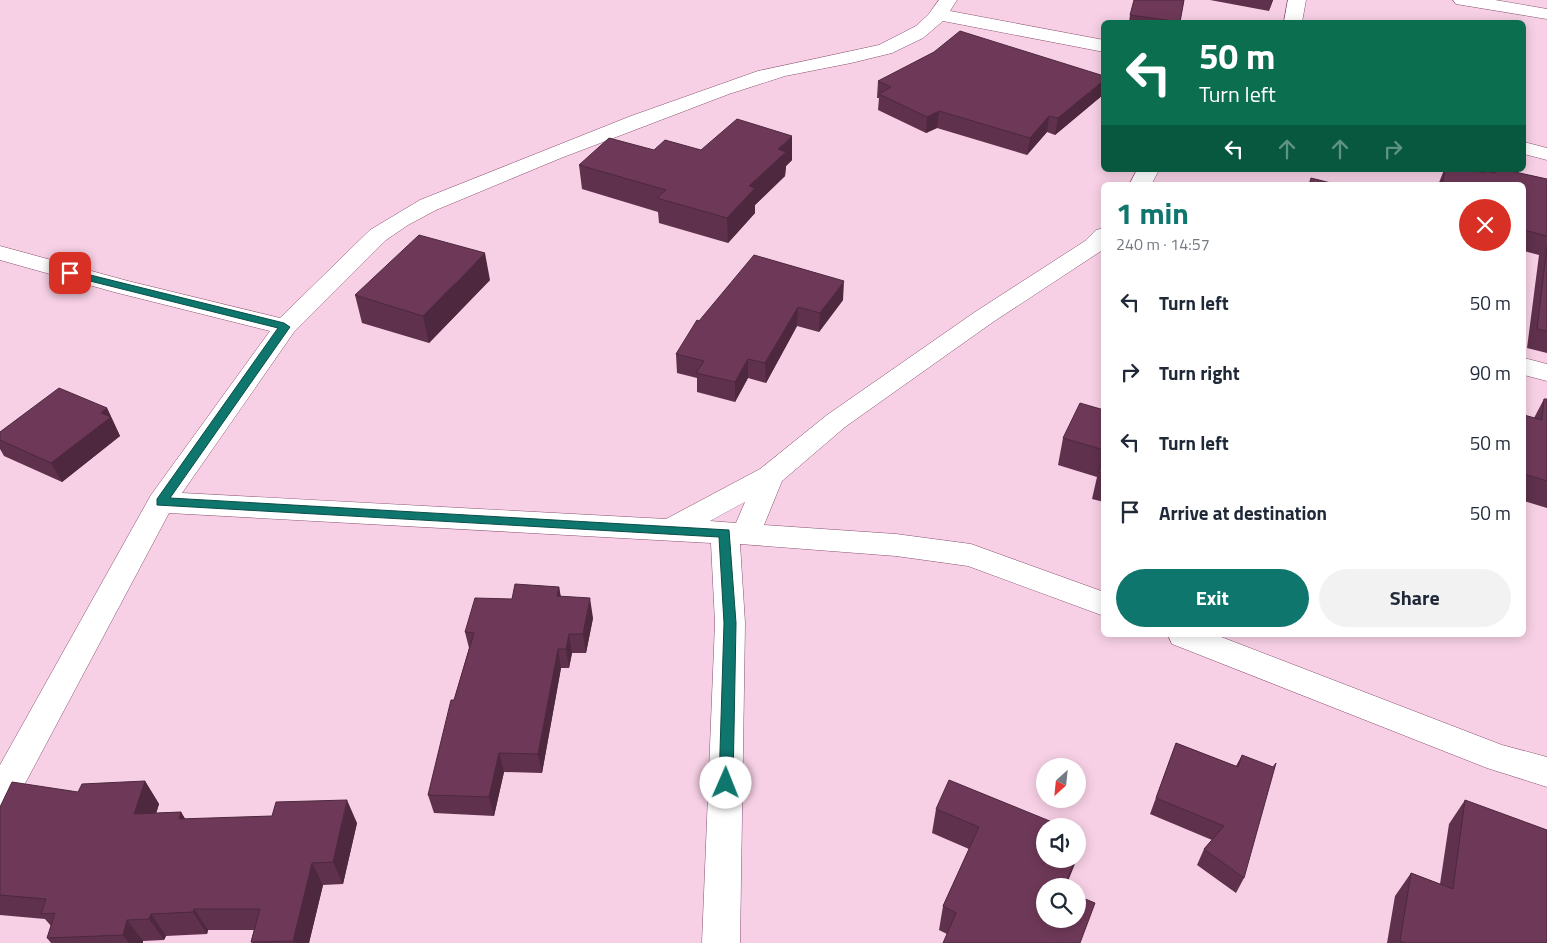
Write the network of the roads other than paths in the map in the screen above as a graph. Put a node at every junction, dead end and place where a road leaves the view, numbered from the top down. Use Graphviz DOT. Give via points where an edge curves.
graph roads {
  1 [pos="1297,0"];
  2 [pos="1462,0"];
  3 [pos="944,8"];
  4 [pos="1547,14"];
  5 [pos="1293,20"];
  6 [pos="1101,45"];
  7 [pos="1526,149"];
  8 [pos="1547,154"];
  9 [pos="1101,238"];
  10 [pos="0,253"];
  11 [pos="1101,262"];
  12 [pos="1065,264"];
  13 [pos="284,327"];
  14 [pos="1526,367"];
  15 [pos="1547,373"];
  16 [pos="770,476"];
  17 [pos="161,502"];
  18 [pos="669,530"];
  19 [pos="735,534"];
  20 [pos="1101,603"];
  21 [pos="1187,637"];
  22 [pos="1547,772"];
  23 [pos="0,797"];
  24 [pos="721,943"];
  1 -- 5 [label="street"];
  2 -- 4 [label="street"];
  3 -- 6 [label="street"];
  3 -- 13 [label="street" via="926,28 902,43 768,74 581,143 428,205 378,236"];
  7 -- 8 [label="street"];
  9 -- 12 [label="street"];
  10 -- 13 [label="street"];
  11 -- 12 [label="street"];
  12 -- 16 [label="street" via="836,421"];
  13 -- 17 [label="street"];
  14 -- 15 [label="street"];
  16 -- 18 [label="street"];
  16 -- 19 [label="street"];
  17 -- 18 [label="street"];
  17 -- 23 [label="street"];
  18 -- 19 [label="street"];
  19 -- 20 [label="street" via="896,545 971,555"];
  19 -- 24 [label="street"];
  21 -- 22 [label="street" via="1499,758"];
}
